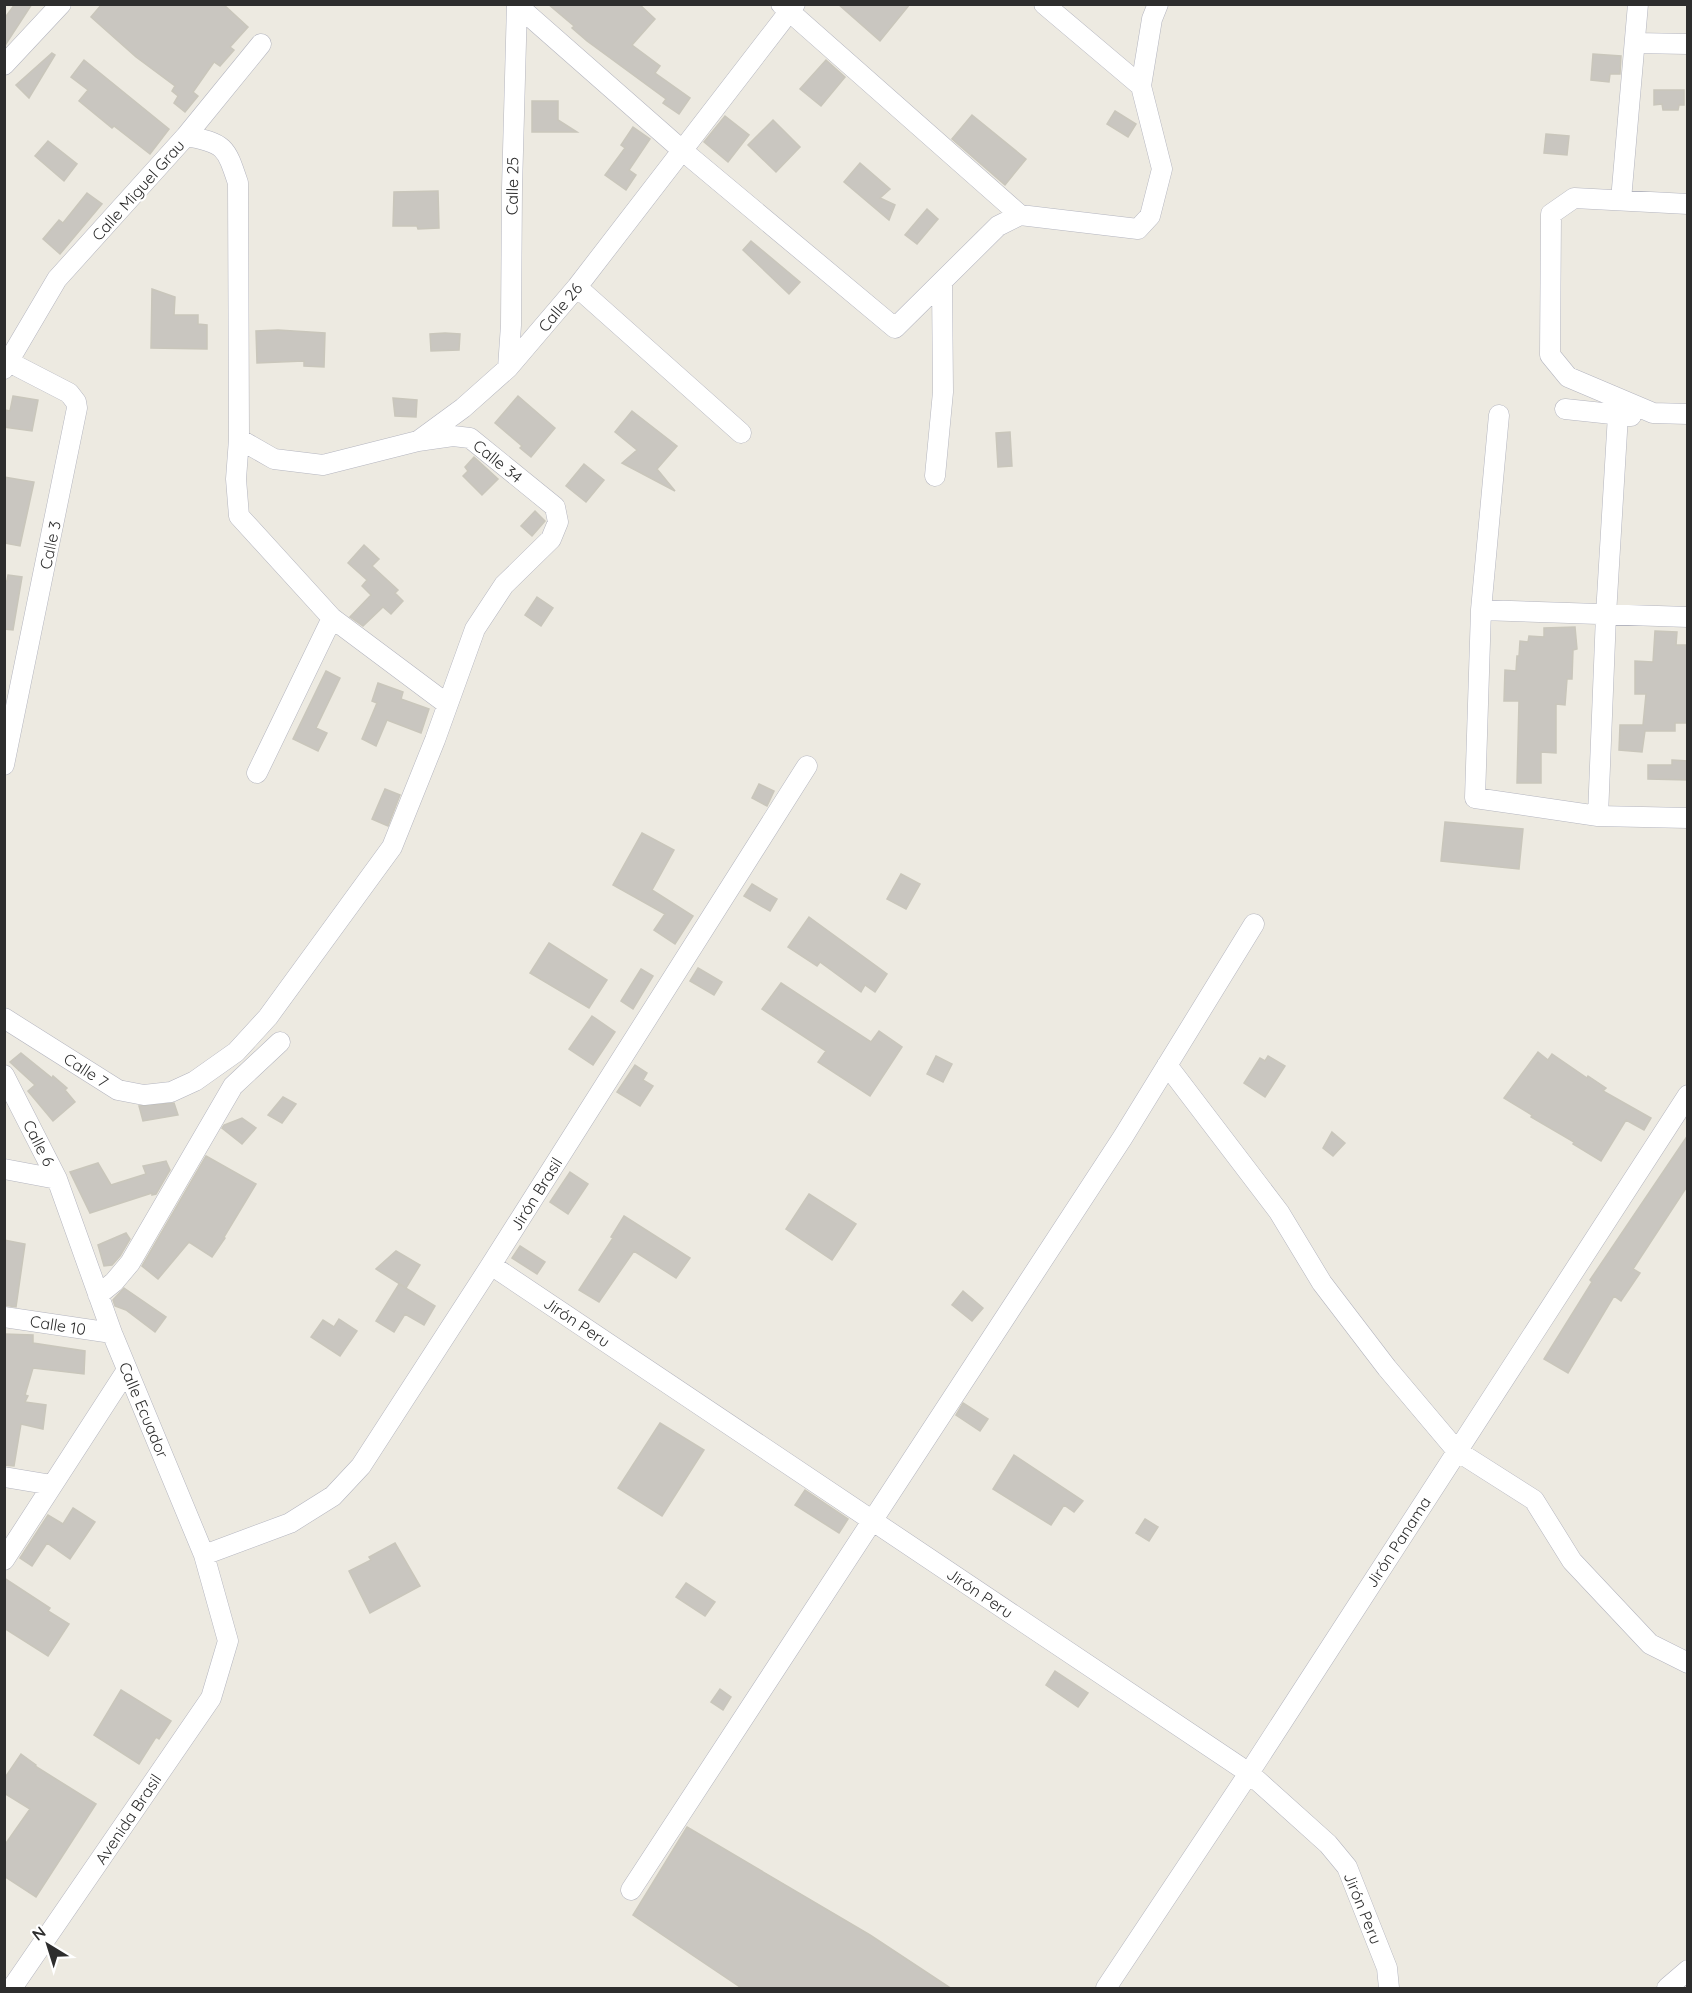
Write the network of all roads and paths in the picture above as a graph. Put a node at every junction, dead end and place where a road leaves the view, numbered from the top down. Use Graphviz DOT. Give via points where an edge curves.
graph roads {
  1 [pos="61,4"];
  2 [pos="1044,4"];
  3 [pos="1158,4"];
  4 [pos="1638,4"];
  5 [pos="517,5"];
  6 [pos="789,7"];
  7 [pos="1636,43"];
  8 [pos="261,44"];
  9 [pos="1688,44"];
  10 [pos="4,64"];
  11 [pos="1141,86"];
  12 [pos="186,136"];
  13 [pos="683,151"];
  14 [pos="1621,200"];
  15 [pos="1688,204"];
  16 [pos="1020,215"];
  17 [pos="942,282"];
  18 [pos="577,287"];
  19 [pos="7,366"];
  20 [pos="508,368"];
  21 [pos="1565,409"];
  22 [pos="1653,412"];
  23 [pos="1688,414"];
  24 [pos="1499,415"];
  25 [pos="1618,415"];
  26 [pos="741,433"];
  27 [pos="239,439"];
  28 [pos="418,441"];
  29 [pos="935,476"];
  30 [pos="558,522"];
  31 [pos="1481,610"];
  32 [pos="1606,615"];
  33 [pos="1688,617"];
  34 [pos="332,618"];
  35 [pos="447,704"];
  36 [pos="4,765"];
  37 [pos="807,766"];
  38 [pos="257,773"];
  39 [pos="1598,816"];
  40 [pos="1688,818"];
  41 [pos="1254,924"];
  42 [pos="4,1018"];
  43 [pos="280,1042"];
  44 [pos="1167,1065"];
  45 [pos="207,1072"];
  46 [pos="4,1075"];
  47 [pos="233,1086"];
  48 [pos="1688,1095"];
  49 [pos="4,1169"];
  50 [pos="57,1179"];
  51 [pos="491,1265"];
  52 [pos="98,1295"];
  53 [pos="4,1317"];
  54 [pos="112,1333"];
  55 [pos="127,1370"];
  56 [pos="1457,1451"];
  57 [pos="4,1477"];
  58 [pos="52,1485"];
  59 [pos="873,1521"];
  60 [pos="204,1555"];
  61 [pos="4,1560"];
  62 [pos="228,1641"];
  63 [pos="1688,1664"];
  64 [pos="1249,1773"];
  65 [pos="631,1890"];
  66 [pos="1688,1970"];
  67 [pos="12,1989"];
  68 [pos="1106,1989"];
  69 [pos="1389,1989"];
  70 [pos="1667,1989"];
  1 -- 10 [label="street"];
  2 -- 11 [label="street"];
  3 -- 11 [label="street"];
  4 -- 7 [label="street"];
  5 -- 13 [label="street"];
  5 -- 20 [label="street, Calle 25"];
  6 -- 13 [label="street, Calle 26"];
  6 -- 16 [label="street"];
  7 -- 9 [label="street"];
  7 -- 14 [label="street"];
  8 -- 12 [label="street"];
  11 -- 16 [label="street" via="1162,169 1150,216 1138,229"];
  12 -- 19 [label="street, Calle Miguel Grau" via="57,279"];
  12 -- 27 [label="street, Calle Miguel Grau" via="210,141 228,153 238,183"];
  13 -- 17 [label="street" via="895,328"];
  13 -- 18 [label="street, Calle 26"];
  14 -- 15 [label="street"];
  14 -- 22 [label="street" via="1574,198 1551,214 1550,355 1568,377"];
  16 -- 17 [label="street" via="998,226"];
  17 -- 29 [label="street" via="943,392"];
  18 -- 20 [label="street, Calle 26"];
  18 -- 26 [label="street"];
  19 -- 36 [label="street, Calle 3" via="69,393 77,408"];
  20 -- 28 [label="street, Calle 26"];
  21 -- 25 [label="street"];
  22 -- 23 [label="street"];
  22 -- 25 [label="street" via="1648,420"];
  24 -- 31 [label="street"];
  25 -- 32 [label="street"];
  27 -- 28 [label="street, Calle 26" via="274,459 323,465"];
  27 -- 34 [label="street, Calle Miguel Grau" via="239,516"];
  28 -- 30 [label="street, Calle 34" via="470,438 555,507"];
  30 -- 35 [label="street, Calle 7" via="551,539 504,585 475,629"];
  31 -- 32 [label="street"];
  31 -- 39 [label="street" via="1475,798"];
  32 -- 33 [label="street"];
  32 -- 39 [label="street"];
  34 -- 35 [label="street, Calle Miguel Grau"];
  34 -- 38 [label="street"];
  35 -- 45 [label="street, Calle 7" via="392,847 268,1017 236,1052"];
  37 -- 51 [label="street, Jirón Brasil"];
  39 -- 40 [label="street"];
  41 -- 44 [label="street"];
  42 -- 45 [label="street, Calle 7" via="118,1090 144,1095 171,1092"];
  43 -- 47 [label="street"];
  44 -- 56 [label="street" via="1279,1212 1322,1283"];
  44 -- 59 [label="street"];
  45 -- 47 [label="street"];
  46 -- 50 [label="street, Calle 6"];
  47 -- 52 [label="street" via="130,1263"];
  48 -- 56 [label="street, Jirón Panama"];
  49 -- 50 [label="street"];
  50 -- 52 [label="street, Calle Ecuador"];
  51 -- 59 [label="street, Jirón Peru"];
  51 -- 60 [label="street, Jirón Brasil" via="361,1466 333,1496 290,1523"];
  52 -- 54 [label="street, Calle Ecuador"];
  53 -- 54 [label="street, Calle 10"];
  54 -- 55 [label="street, Calle Ecuador"];
  55 -- 58 [label="street"];
  55 -- 60 [label="street, Calle Ecuador"];
  56 -- 63 [label="street" via="1534,1500 1572,1561 1650,1644"];
  56 -- 64 [label="street, Jirón Panama"];
  57 -- 58 [label="street"];
  58 -- 61 [label="street"];
  59 -- 64 [label="street, Jirón Peru"];
  59 -- 65 [label="street"];
  60 -- 62 [label="street, Calle Ecuador"];
  62 -- 67 [label="street, Avenida Brasil" via="211,1698"];
  64 -- 68 [label="street, Jirón Panama"];
  64 -- 69 [label="street, Jirón Peru" via="1328,1844 1347,1867 1387,1968"];
  66 -- 70 [label="street"];
}
